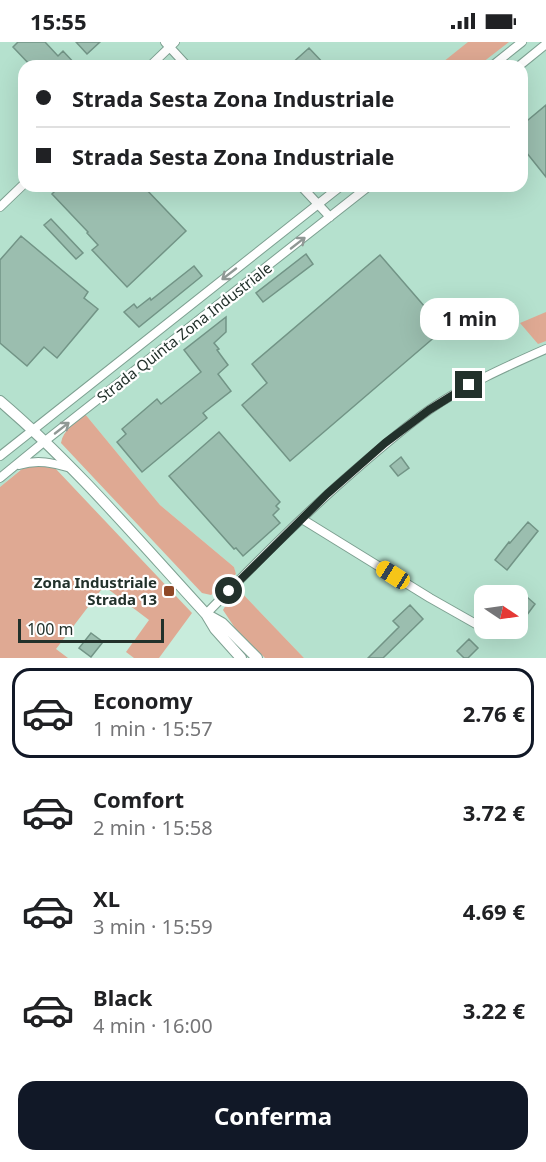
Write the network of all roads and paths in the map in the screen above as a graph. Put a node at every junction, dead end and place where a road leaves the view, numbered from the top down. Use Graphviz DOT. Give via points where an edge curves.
graph roads {
  1 [pos="522,42"];
  2 [pos="170,44"];
  3 [pos="546,44"];
  4 [pos="155,60"];
  5 [pos="182,60"];
  6 [pos="500,60"];
  7 [pos="526,60"];
  8 [pos="18,190"];
  9 [pos="307,192"];
  10 [pos="333,192"];
  11 [pos="361,192"];
  12 [pos="318,204"];
  13 [pos="0,207"];
  14 [pos="330,217"];
  15 [pos="546,348"];
  16 [pos="0,401"];
  17 [pos="32,429"];
  18 [pos="45,441"];
  19 [pos="0,456"];
  20 [pos="13,468"];
  21 [pos="71,468"];
  22 [pos="0,478"];
  23 [pos="302,519"];
  24 [pos="206,614"];
  25 [pos="474,623"];
  26 [pos="241,658"];
  27 [pos="257,658"];
  1 -- 6 [label="street"];
  2 -- 4 [label="street"];
  2 -- 5 [label="street"];
  3 -- 7 [label="street"];
  8 -- 13 [label="street"];
  9 -- 12 [label="street"];
  10 -- 12 [label="street, Strada Quinta Zona Industriale"];
  11 -- 14 [label="street, Strada Quinta Zona Industriale"];
  12 -- 14 [label="street"];
  12 -- 17 [label="street, Strada Quinta Zona Industriale, one-way"];
  18 -- 14 [label="street, Strada Quinta Zona Industriale, one-way"];
  15 -- 23 [label="street" via="469,385 429,410 385,443"];
  16 -- 17 [label="main road"];
  17 -- 18 [label="main road"];
  17 -- 19 [label="street, Strada Quinta Zona Industriale"];
  18 -- 20 [label="street, Strada Quinta Zona Industriale"];
  18 -- 21 [label="main road"];
  20 -- 21 [label="street" via="35,461"];
  20 -- 22 [label="street, Strada Quinta Zona Industriale"];
  21 -- 24 [label="main road"];
  23 -- 24 [label="street"];
  23 -- 25 [label="street"];
  24 -- 26 [label="main road"];
  24 -- 27 [label="main road" via="222,623"];
}
